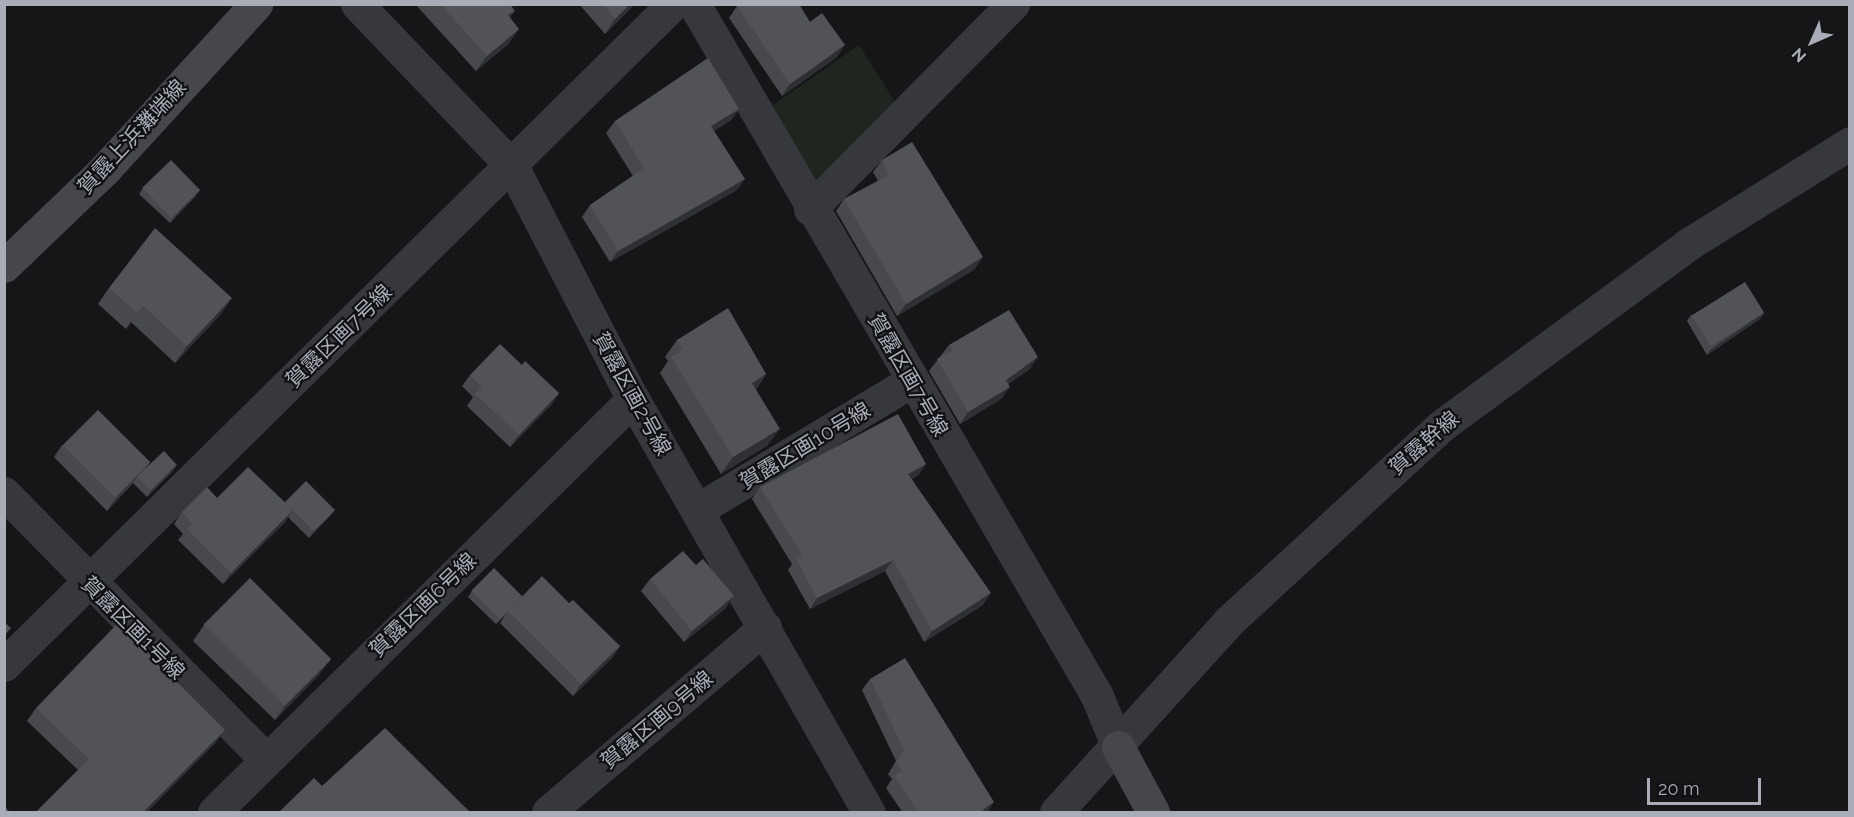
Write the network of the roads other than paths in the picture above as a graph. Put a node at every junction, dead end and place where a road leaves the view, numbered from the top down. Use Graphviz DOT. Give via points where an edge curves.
graph roads {
  1 [pos="256,4"];
  2 [pos="357,4"];
  3 [pos="673,4"];
  4 [pos="694,4"];
  5 [pos="1013,4"];
  6 [pos="1850,143"];
  7 [pos="513,166"];
  8 [pos="810,209"];
  9 [pos="4,266"];
  10 [pos="912,381"];
  11 [pos="633,399"];
  12 [pos="4,493"];
  13 [pos="697,510"];
  14 [pos="87,583"];
  15 [pos="765,627"];
  16 [pos="4,665"];
  17 [pos="1118,747"];
  18 [pos="266,760"];
  19 [pos="214,813"];
  20 [pos="548,813"];
  21 [pos="869,813"];
  22 [pos="1056,813"];
  23 [pos="1153,813"];
  1 -- 9 [label="street, 賀露上浜灘端線" via="105,169"];
  2 -- 7 [label="street, 賀露区画2号線"];
  3 -- 7 [label="street, 賀露区画7号線"];
  4 -- 8 [label="street, 賀露区画7号線"];
  5 -- 8 [label="street"];
  6 -- 17 [label="street, 賀露幹線" via="1687,245 1441,426 1228,622"];
  7 -- 11 [label="street, 賀露区画2号線"];
  7 -- 14 [label="street, 賀露区画7号線"];
  8 -- 10 [label="street, 賀露区画7号線"];
  10 -- 13 [label="street, 賀露区画10号線"];
  10 -- 17 [label="street, 賀露区画7号線" via="1097,696"];
  11 -- 13 [label="street, 賀露区画2号線"];
  11 -- 18 [label="street, 賀露区画6号線"];
  12 -- 14 [label="street, 賀露区画1号線"];
  13 -- 15 [label="street, 賀露区画2号線"];
  14 -- 16 [label="street, 賀露区画7号線"];
  14 -- 18 [label="street, 賀露区画1号線"];
  15 -- 20 [label="street, 賀露区画9号線"];
  15 -- 21 [label="street, 賀露区画2号線"];
  17 -- 22 [label="street, 賀露幹線"];
  17 -- 23 [label="street"];
  18 -- 19 [label="street, 賀露区画6号線"];
}
